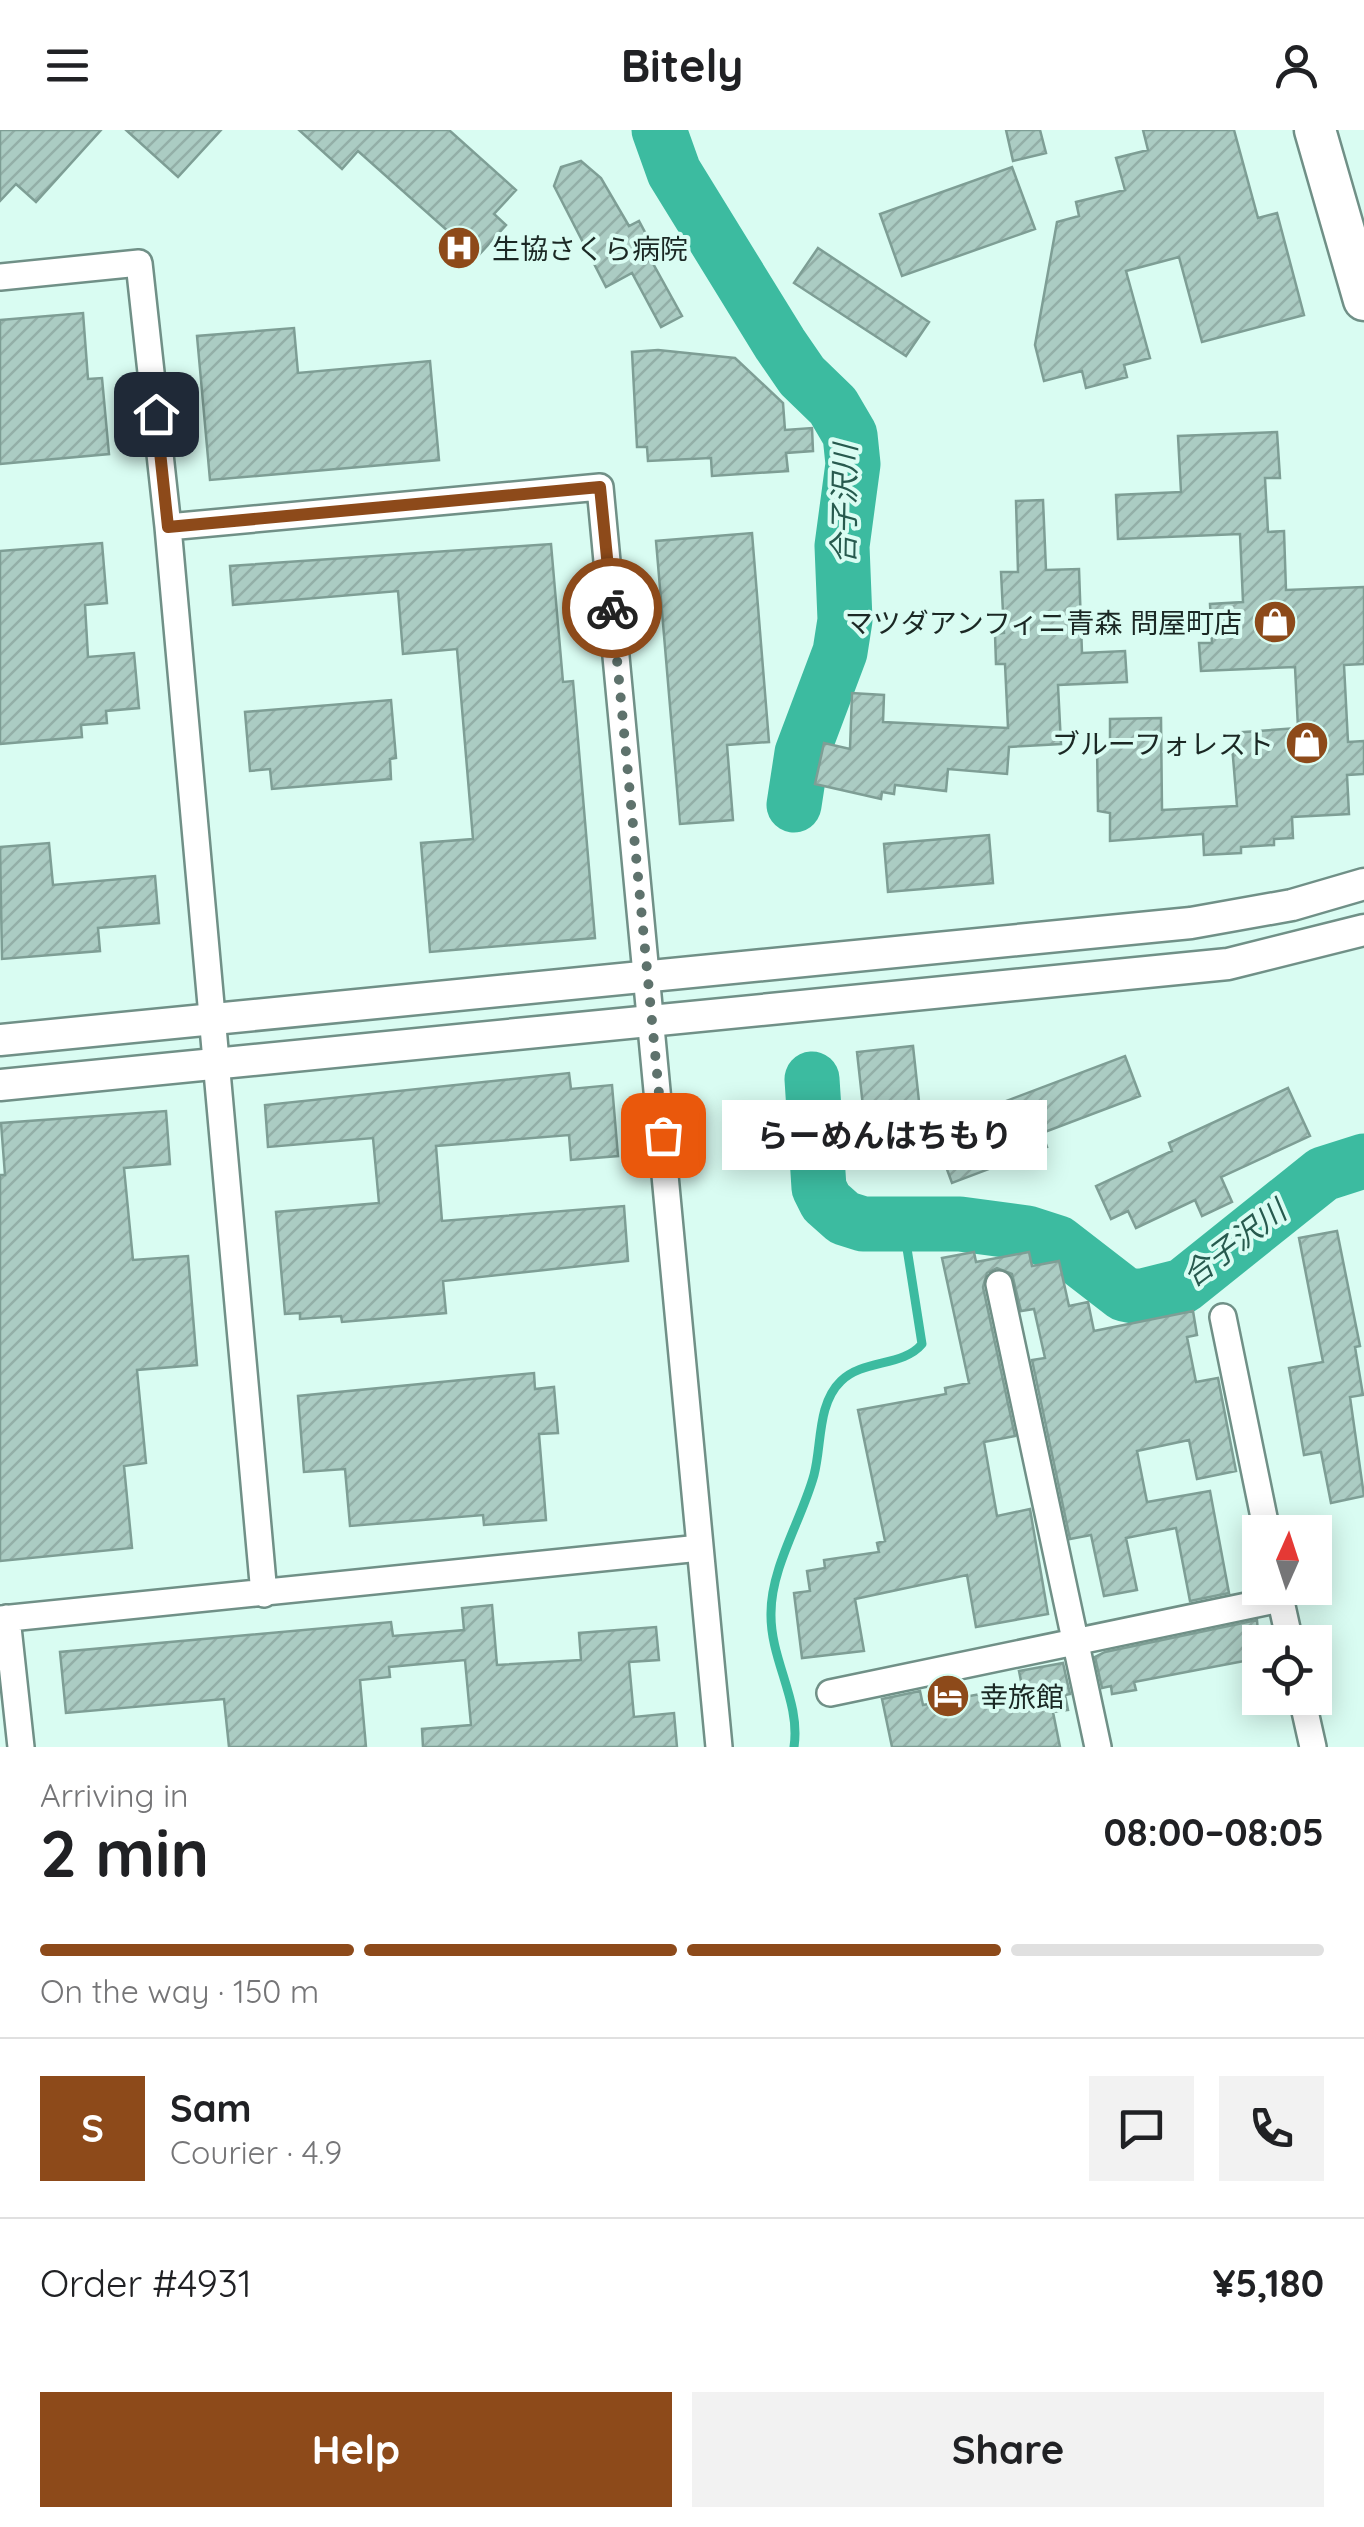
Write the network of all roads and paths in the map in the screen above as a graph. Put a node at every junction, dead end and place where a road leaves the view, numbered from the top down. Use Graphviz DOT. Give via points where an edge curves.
graph roads {
  1 [pos="1315,130"];
  2 [pos="0,277"];
  3 [pos="1362,286"];
  4 [pos="168,527"];
  5 [pos="1364,884"];
  6 [pos="1364,930"];
  7 [pos="649,978"];
  8 [pos="210,1018"];
  9 [pos="653,1022"];
  10 [pos="0,1040"];
  11 [pos="214,1064"];
  12 [pos="0,1086"];
  13 [pos="998,1284"];
  14 [pos="1223,1317"];
  15 [pos="1264,1515"];
  16 [pos="700,1548"];
  17 [pos="264,1594"];
  18 [pos="1242,1602"];
  19 [pos="3,1618"];
  20 [pos="1076,1641"];
  21 [pos="830,1693"];
  22 [pos="1306,1715"];
  23 [pos="21,1747"];
  24 [pos="719,1747"];
  25 [pos="1098,1747"];
  26 [pos="1313,1747"];
  1 -- 3 [label="highway"];
  2 -- 4 [label="street" via="139,263"];
  4 -- 7 [label="street" via="600,487"];
  4 -- 8 [label="street"];
  5 -- 7 [label="street" via="1292,906 1191,923"];
  6 -- 9 [label="street" via="1228,964"];
  7 -- 8 [label="street"];
  7 -- 9 [label="street"];
  8 -- 10 [label="street"];
  8 -- 11 [label="street"];
  9 -- 11 [label="street"];
  9 -- 16 [label="street"];
  11 -- 12 [label="street"];
  11 -- 17 [label="street"];
  13 -- 20 [label="street"];
  14 -- 15 [label="street"];
  16 -- 17 [label="street"];
  16 -- 24 [label="street"];
  17 -- 19 [label="street"];
  18 -- 20 [label="street"];
  19 -- 23 [label="street"];
  20 -- 21 [label="street"];
  20 -- 25 [label="street"];
  22 -- 26 [label="street"];
}
